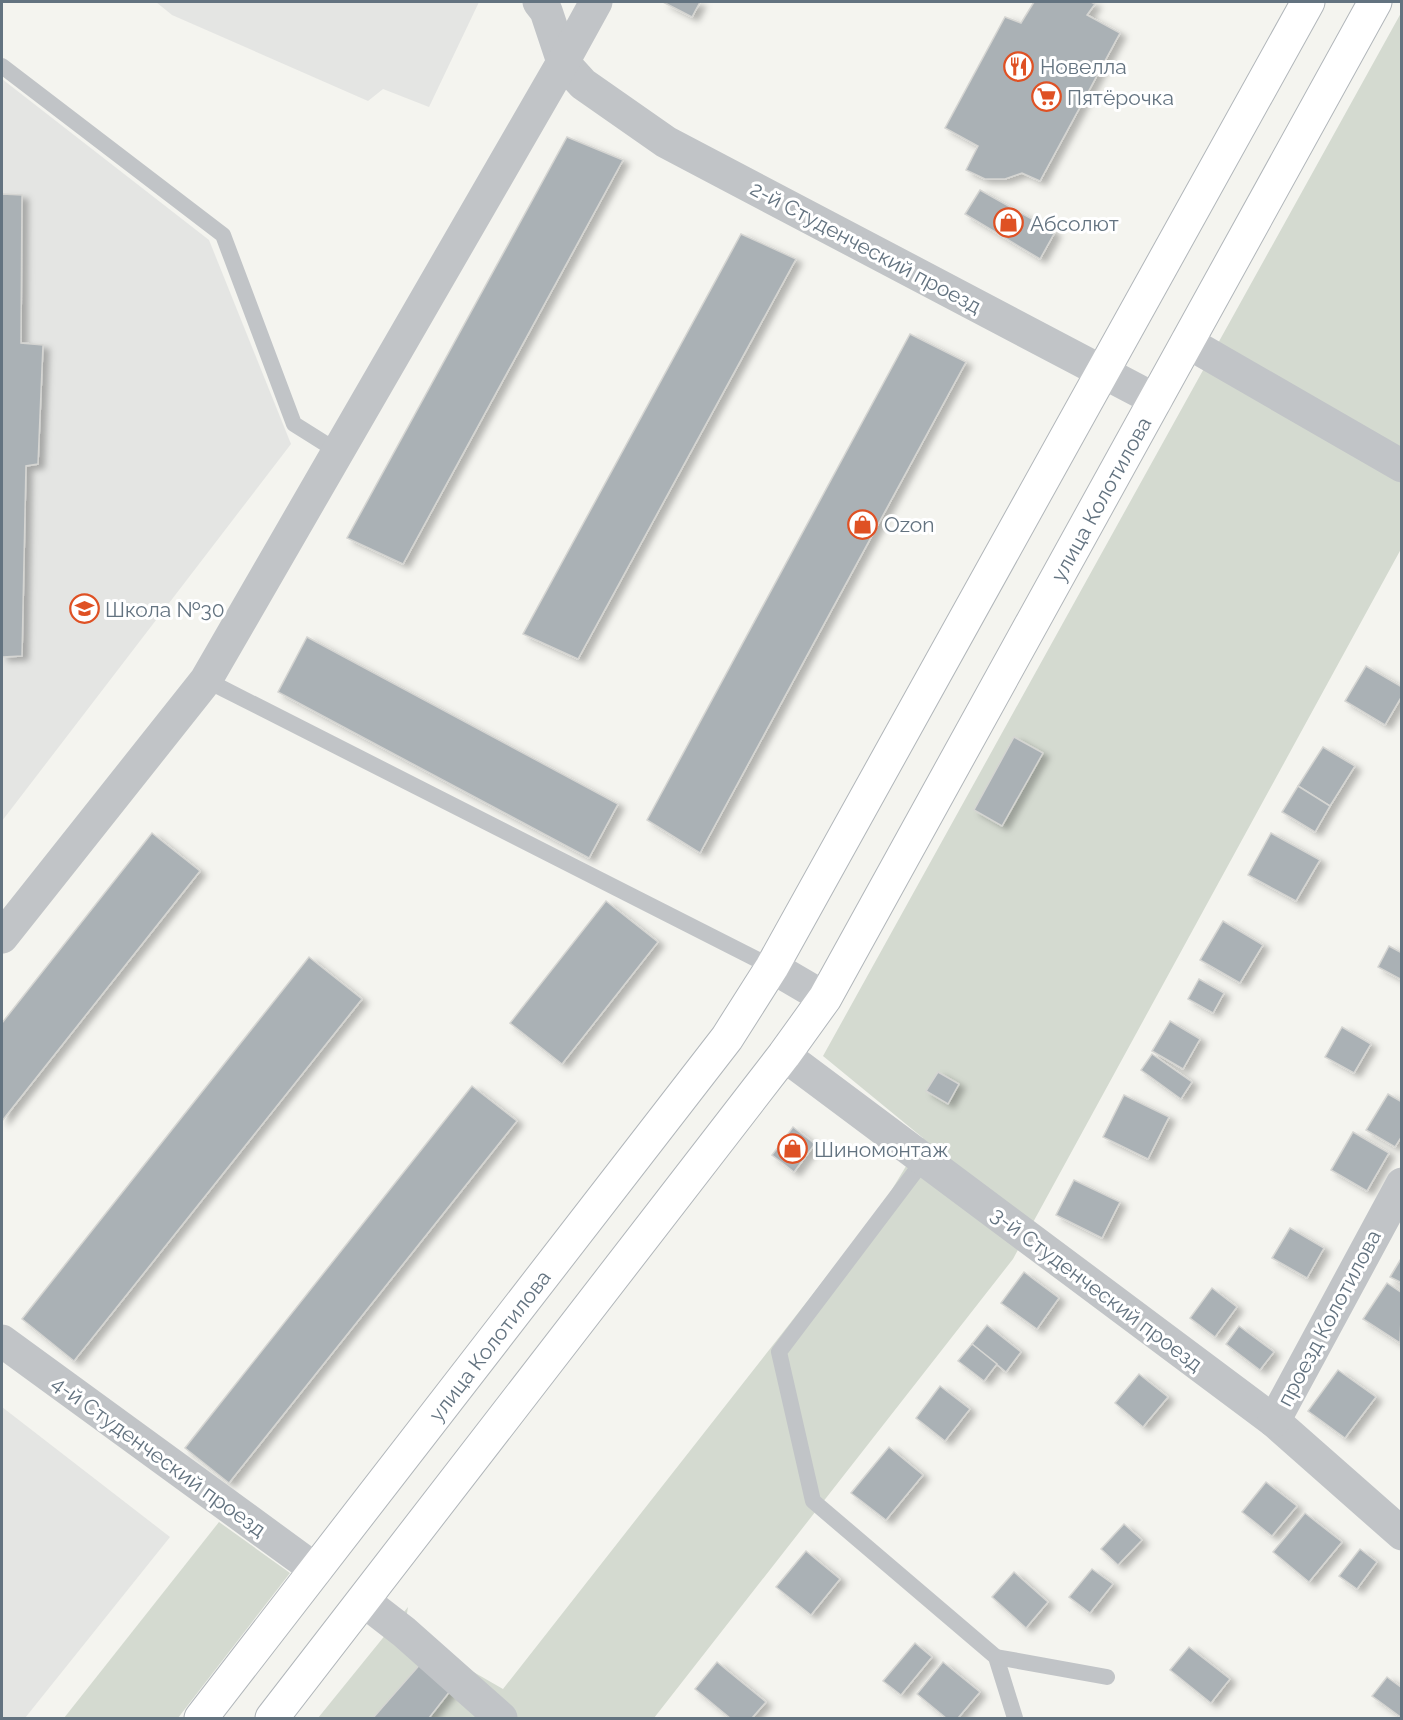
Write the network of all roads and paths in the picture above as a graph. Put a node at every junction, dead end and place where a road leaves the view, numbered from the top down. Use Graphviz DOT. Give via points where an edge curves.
graph roads {
  1 [pos="539,2"];
  2 [pos="596,2"];
  3 [pos="1308,2"];
  4 [pos="1375,2"];
  5 [pos="2,66"];
  6 [pos="573,73"];
  7 [pos="1187,342"];
  8 [pos="1102,371"];
  9 [pos="1156,400"];
  10 [pos="337,451"];
  11 [pos="1401,466"];
  12 [pos="206,680"];
  13 [pos="2,937"];
  14 [pos="772,967"];
  15 [pos="825,998"];
  16 [pos="784,1055"];
  17 [pos="924,1160"];
  18 [pos="1401,1184"];
  19 [pos="2,1341"];
  20 [pos="1274,1421"];
  21 [pos="1401,1534"];
  22 [pos="316,1570"];
  23 [pos="364,1601"];
  24 [pos="996,1657"];
  25 [pos="1107,1677"];
  26 [pos="201,1719"];
  27 [pos="272,1719"];
  28 [pos="501,1719"];
  29 [pos="1015,1719"];
  1 -- 6 [label="street"];
  2 -- 6 [label="street"];
  3 -- 8 [label="main road, улица Колотилова"];
  4 -- 7 [label="main road, улица Колотилова"];
  5 -- 10 [label="lane" via="223,235 294,424"];
  6 -- 8 [label="street, 2-й Студенческий проезд" via="666,142"];
  6 -- 10 [label="street"];
  7 -- 9 [label="main road, улица Колотилова"];
  7 -- 11 [label="street"];
  8 -- 9 [label="street, 2-й Студенческий проезд"];
  8 -- 14 [label="main road, улица Колотилова"];
  9 -- 15 [label="main road, улица Колотилова"];
  10 -- 12 [label="street"];
  12 -- 13 [label="street"];
  12 -- 14 [label="lane"];
  14 -- 15 [label="street"];
  14 -- 22 [label="main road, улица Колотилова" via="727,1038"];
  15 -- 16 [label="main road, улица Колотилова"];
  16 -- 17 [label="street, 3-й Студенческий проезд"];
  16 -- 23 [label="main road, улица Колотилова"];
  17 -- 20 [label="street, 3-й Студенческий проезд"];
  17 -- 24 [label="lane" via="779,1352 813,1501"];
  18 -- 20 [label="street, проезд Колотилова"];
  19 -- 22 [label="street, 4-й Студенческий проезд"];
  20 -- 21 [label="street, 3-й Студенческий проезд"];
  22 -- 26 [label="main road, улица Колотилова"];
  23 -- 27 [label="main road, улица Колотилова"];
  23 -- 28 [label="street"];
  24 -- 25 [label="lane"];
  24 -- 29 [label="lane"];
}
